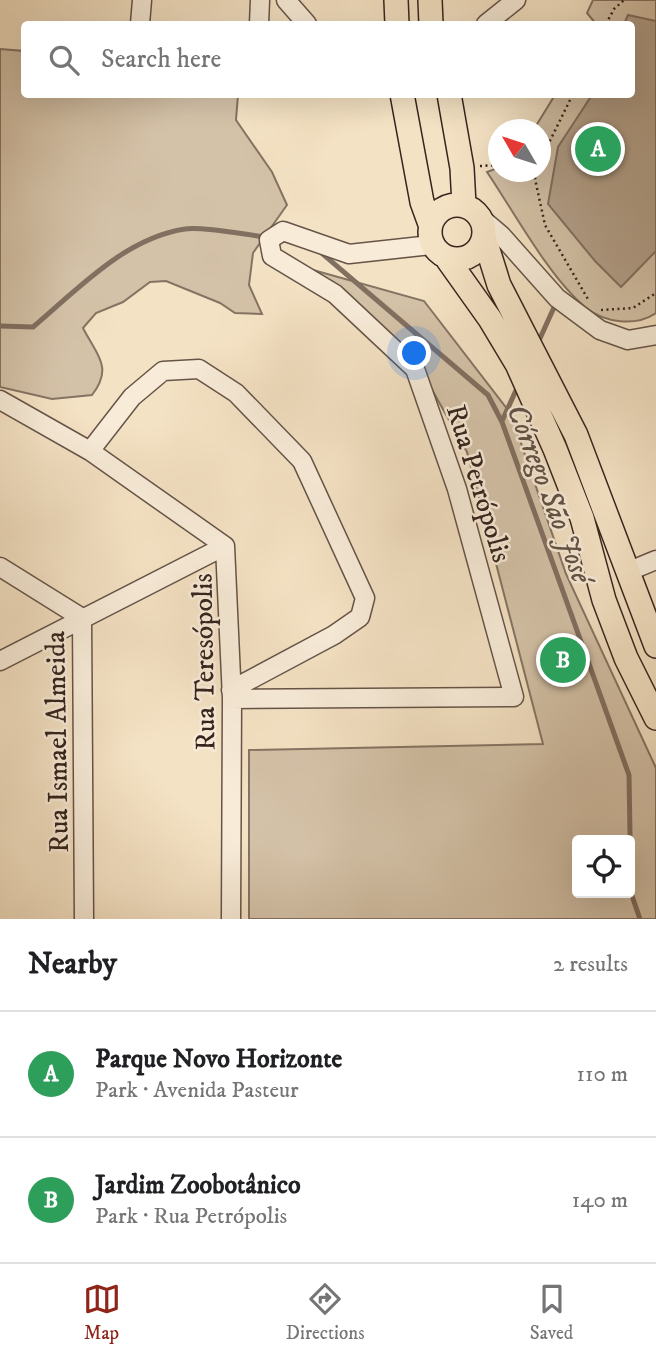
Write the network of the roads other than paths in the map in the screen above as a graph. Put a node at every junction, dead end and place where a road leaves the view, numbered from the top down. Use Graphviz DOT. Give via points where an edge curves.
graph roads {
  1 [pos="142,0"];
  2 [pos="260,0"];
  3 [pos="286,0"];
  4 [pos="396,0"];
  5 [pos="430,0"];
  6 [pos="516,0"];
  7 [pos="141,21"];
  8 [pos="259,21"];
  9 [pos="304,21"];
  10 [pos="397,21"];
  11 [pos="431,21"];
  12 [pos="490,21"];
  13 [pos="403,98"];
  14 [pos="450,98"];
  15 [pos="477,221"];
  16 [pos="436,243"];
  17 [pos="656,335"];
  18 [pos="0,400"];
  19 [pos="90,451"];
  20 [pos="225,545"];
  21 [pos="656,559"];
  22 [pos="0,567"];
  23 [pos="627,572"];
  24 [pos="82,618"];
  25 [pos="656,646"];
  26 [pos="0,662"];
  27 [pos="232,694"];
  28 [pos="656,718"];
  29 [pos="84,919"];
  30 [pos="231,919"];
  1 -- 7 [label="street"];
  2 -- 8 [label="street"];
  3 -- 9 [label="street"];
  4 -- 10 [label="main road"];
  5 -- 11 [label="main road"];
  6 -- 12 [label="street"];
  13 -- 16 [label="main road" via="422,202"];
  14 -- 15 [label="main road"];
  15 -- 16 [label="main road" via="443,208"];
  15 -- 16 [label="main road" via="471,258"];
  15 -- 17 [label="street" via="501,236 557,299 600,330 628,340"];
  15 -- 23 [label="main road" via="499,285 576,435"];
  16 -- 27 [label="street, Rua Petrópolis" via="349,254 283,231 269,240 272,256 335,294 415,369 457,489 514,697"];
  16 -- 28 [label="main road" via="517,365 582,519 626,658"];
  18 -- 19 [label="street, Rua Teresópolis"];
  19 -- 20 [label="street, Rua Teresópolis"];
  19 -- 27 [label="street" via="132,397 163,371 199,369 236,393 302,461 365,598 360,617"];
  20 -- 24 [label="street"];
  20 -- 27 [label="street, Rua Teresópolis"];
  21 -- 23 [label="street"];
  22 -- 24 [label="street, Rua Ismael Almeida"];
  23 -- 25 [label="main road"];
  24 -- 26 [label="street"];
  24 -- 29 [label="street, Rua Ismael Almeida"];
  27 -- 30 [label="street, Rua Teresópolis"];
}
